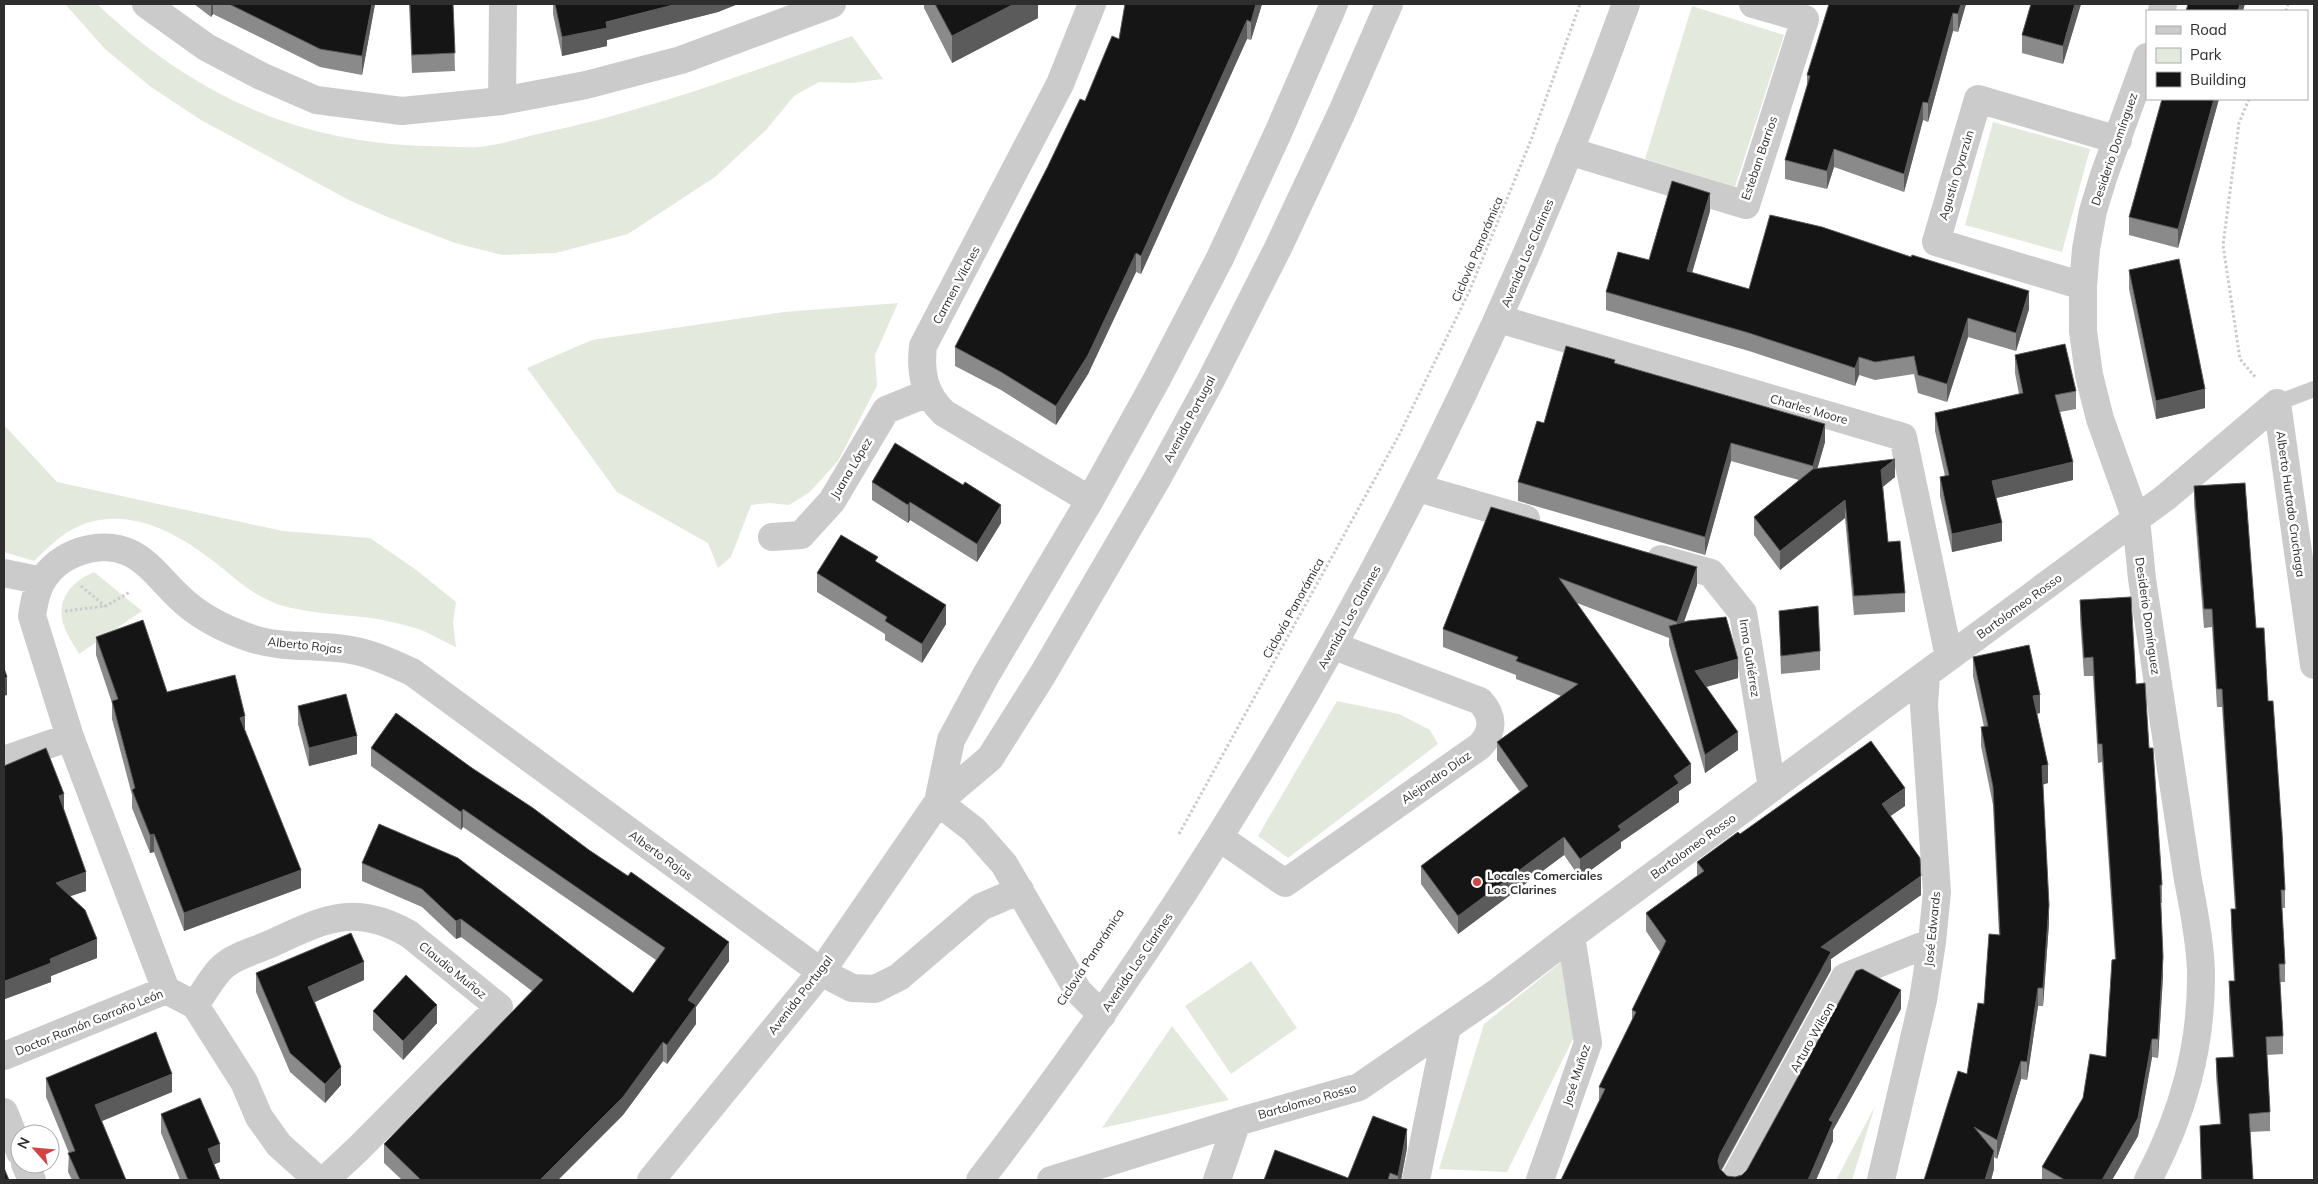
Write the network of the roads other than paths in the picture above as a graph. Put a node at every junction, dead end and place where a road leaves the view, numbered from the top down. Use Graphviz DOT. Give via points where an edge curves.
graph roads {
  1 [pos="146,4"];
  2 [pos="503,4"];
  3 [pos="832,4"];
  4 [pos="1092,4"];
  5 [pos="1334,4"];
  6 [pos="1389,4"];
  7 [pos="1626,4"];
  8 [pos="1753,4"];
  9 [pos="2146,60"];
  10 [pos="502,101"];
  11 [pos="2118,140"];
  12 [pos="1569,151"];
  13 [pos="2083,286"];
  14 [pos="1499,318"];
  15 [pos="2314,389"];
  16 [pos="928,393"];
  17 [pos="2277,403"];
  18 [pos="1418,488"];
  19 [pos="1090,500"];
  20 [pos="2136,519"];
  21 [pos="1551,526"];
  22 [pos="772,537"];
  23 [pos="1636,551"];
  24 [pos="4,573"];
  25 [pos="42,581"];
  26 [pos="1334,646"];
  27 [pos="1949,657"];
  28 [pos="2314,665"];
  29 [pos="1926,674"];
  30 [pos="70,737"];
  31 [pos="4,760"];
  32 [pos="1772,788"];
  33 [pos="938,802"];
  34 [pos="1220,838"];
  35 [pos="1020,890"];
  36 [pos="1571,936"];
  37 [pos="1932,942"];
  38 [pos="821,972"];
  39 [pos="166,990"];
  40 [pos="195,1005"];
  41 [pos="1102,1015"];
  42 [pos="1447,1027"];
  43 [pos="4,1056"];
  44 [pos="4,1112"];
  45 [pos="1237,1122"];
  46 [pos="10,1127"];
  47 [pos="318,1180"];
  48 [pos="325,1180"];
  49 [pos="651,1180"];
  50 [pos="980,1180"];
  51 [pos="1051,1180"];
  52 [pos="1217,1180"];
  53 [pos="1416,1180"];
  54 [pos="1540,1180"];
  55 [pos="1734,1180"];
  56 [pos="1881,1180"];
  57 [pos="2148,1180"];
  1 -- 10 [label="street" via="206,47 316,100 402,111"];
  2 -- 10 [label="street"];
  3 -- 10 [label="street" via="681,60 586,85"];
  4 -- 16 [label="street, Carmen Vilches" via="1060,84 923,346 922,378"];
  5 -- 19 [label="street, Avenida Portugal" via="1220,258"];
  6 -- 33 [label="street, Avenida Portugal" via="1278,248 1157,479 990,758"];
  7 -- 12 [label="street, Avenida Los Clarines"];
  8 -- 12 [label="street, Esteban Barrios" via="1805,18 1746,205"];
  9 -- 11 [label="street, Desiderio Domínguez"];
  11 -- 13 [label="street, Desiderio Domínguez" via="2093,211"];
  11 -- 13 [label="street, Agustín Oyarzún" via="1978,99 1936,242"];
  12 -- 14 [label="street, Avenida Los Clarines"];
  13 -- 20 [label="street, Desiderio Domínguez" via="2083,331 2089,375 2100,419"];
  14 -- 18 [label="street, Avenida Los Clarines"];
  14 -- 27 [label="street, Charles Moore" via="1903,437"];
  15 -- 17 [label="lane"];
  16 -- 19 [label="street, Carmen Vilches" via="935,404 955,420"];
  16 -- 22 [label="street, Juana López" via="886,410 832,501 801,535"];
  17 -- 20 [label="street, Bartolomeo Rosso"];
  17 -- 28 [label="street, Alberto Hurtado Cruchaga"];
  18 -- 21 [label="street"];
  18 -- 26 [label="street, Avenida Los Clarines"];
  19 -- 33 [label="street, Avenida Portugal" via="951,740"];
  20 -- 27 [label="street, Bartolomeo Rosso"];
  20 -- 57 [label="street, Desiderio Domínguez" via="2142,578 2197,925 2201,971 2193,1062 2182,1106"];
  23 -- 32 [label="street, Irma Gutiérrez" via="1711,573 1743,613"];
  24 -- 25 [label="street"];
  25 -- 30 [label="street, Alberto Rojas" via="32,616"];
  25 -- 38 [label="street, Alberto Rojas" via="54,566 74,553 92,548 128,552 145,562 180,598 228,629 280,645 351,650 412,672"];
  26 -- 34 [label="street, Avenida Los Clarines"];
  26 -- 34 [label="street, Alejandro Díaz" via="1480,701 1492,720 1487,739 1285,883"];
  27 -- 29 [label="street, Bartolomeo Rosso"];
  29 -- 32 [label="street, Bartolomeo Rosso"];
  29 -- 37 [label="street, José Edwards" via="1924,704 1937,892"];
  30 -- 31 [label="street"];
  30 -- 39 [label="street"];
  32 -- 36 [label="street, Bartolomeo Rosso"];
  33 -- 35 [label="street" via="974,830 1004,864"];
  33 -- 38 [label="street, Avenida Portugal"];
  34 -- 41 [label="street, Avenida Los Clarines"];
  35 -- 38 [label="street, Alberto Rojas" via="981,907 899,977 875,989 852,988"];
  35 -- 41 [label="street" via="1078,991"];
  36 -- 42 [label="street, Bartolomeo Rosso"];
  36 -- 54 [label="street, José Muñoz" via="1588,1043"];
  37 -- 55 [label="street, Arturo Wilson" via="1845,978"];
  37 -- 56 [label="street, José Edwards" via="1923,1000"];
  38 -- 49 [label="street, Avenida Portugal"];
  39 -- 40 [label="street, Doctor Ramón Gorroño León"];
  39 -- 43 [label="street, Doctor Ramón Gorroño León"];
  40 -- 47 [label="street" via="244,1082 264,1124 279,1145"];
  40 -- 48 [label="street, Claudio Muñoz" via="224,965 321,921 356,916 384,921 409,934 499,1007"];
  41 -- 50 [label="street, Avenida Los Clarines"];
  42 -- 45 [label="street, Bartolomeo Rosso" via="1359,1087"];
  42 -- 53 [label="street"];
  44 -- 46 [label="street"];
  45 -- 51 [label="street, Bartolomeo Rosso"];
  45 -- 52 [label="street"];
}
